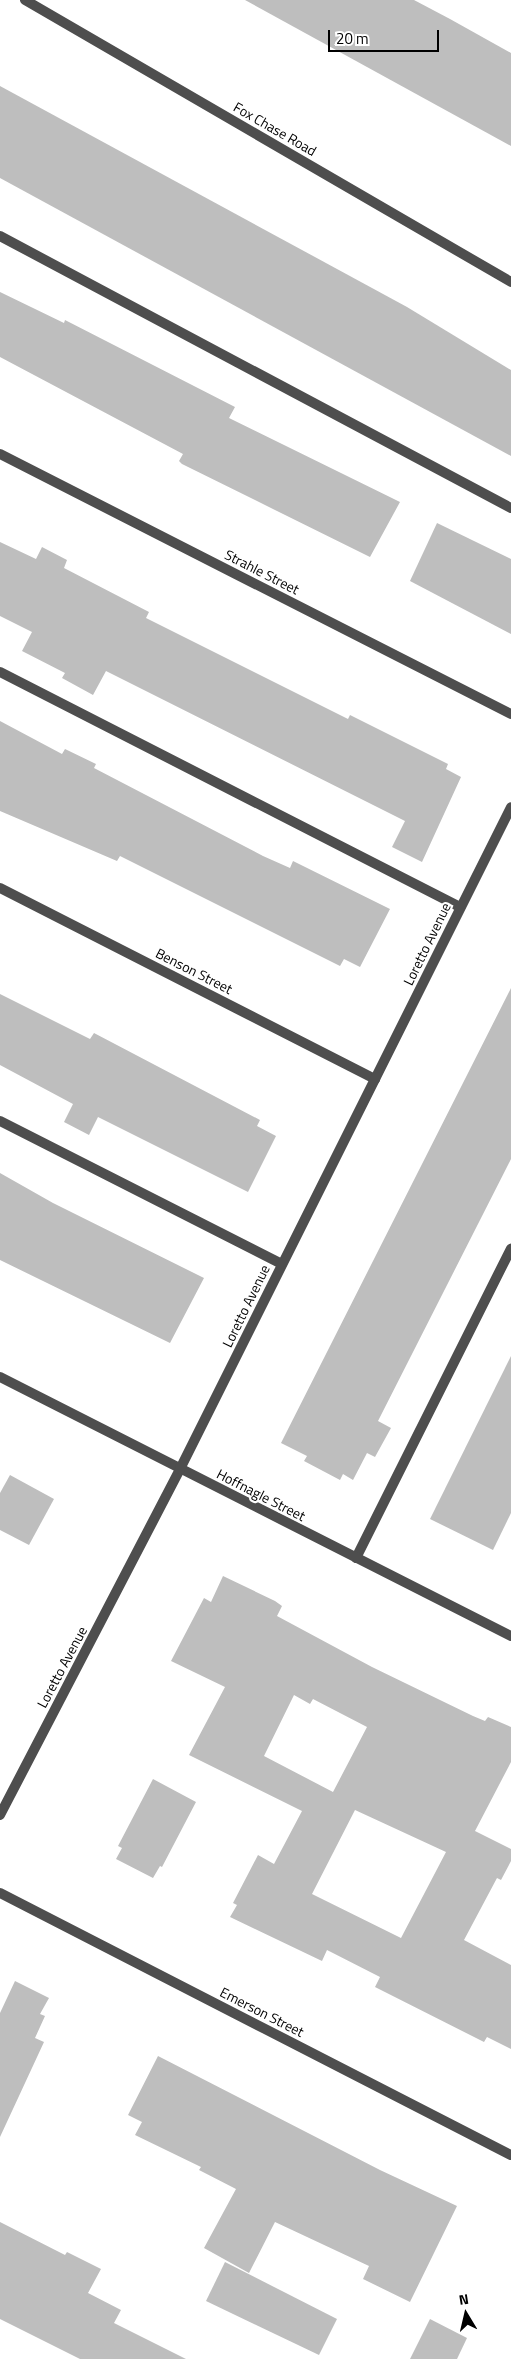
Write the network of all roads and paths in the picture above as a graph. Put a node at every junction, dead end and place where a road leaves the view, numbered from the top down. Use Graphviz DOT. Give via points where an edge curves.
graph roads {
  1 [pos="25,0"];
  2 [pos="0,236"];
  3 [pos="511,282"];
  4 [pos="0,454"];
  5 [pos="511,508"];
  6 [pos="0,672"];
  7 [pos="511,714"];
  8 [pos="511,807"];
  9 [pos="0,888"];
  10 [pos="460,907"];
  11 [pos="375,1079"];
  12 [pos="0,1121"];
  13 [pos="511,1249"];
  14 [pos="282,1264"];
  15 [pos="0,1377"];
  16 [pos="180,1469"];
  17 [pos="356,1558"];
  18 [pos="511,1636"];
  19 [pos="0,1815"];
  20 [pos="0,1893"];
  21 [pos="511,2155"];
  1 -- 3 [label="street, Fox Chase Road"];
  2 -- 5 [label="street"];
  4 -- 7 [label="street, Strahle Street"];
  6 -- 10 [label="street"];
  8 -- 10 [label="street, Loretto Avenue"];
  9 -- 11 [label="street, Benson Street"];
  10 -- 11 [label="street, Loretto Avenue"];
  11 -- 14 [label="street, Loretto Avenue"];
  12 -- 14 [label="street"];
  13 -- 17 [label="street"];
  14 -- 16 [label="street, Loretto Avenue"];
  15 -- 16 [label="street, Hoffnagle Street"];
  16 -- 17 [label="street, Hoffnagle Street"];
  16 -- 19 [label="street, Loretto Avenue"];
  17 -- 18 [label="street, Hoffnagle Street"];
  20 -- 21 [label="street, Emerson Street"];
}
